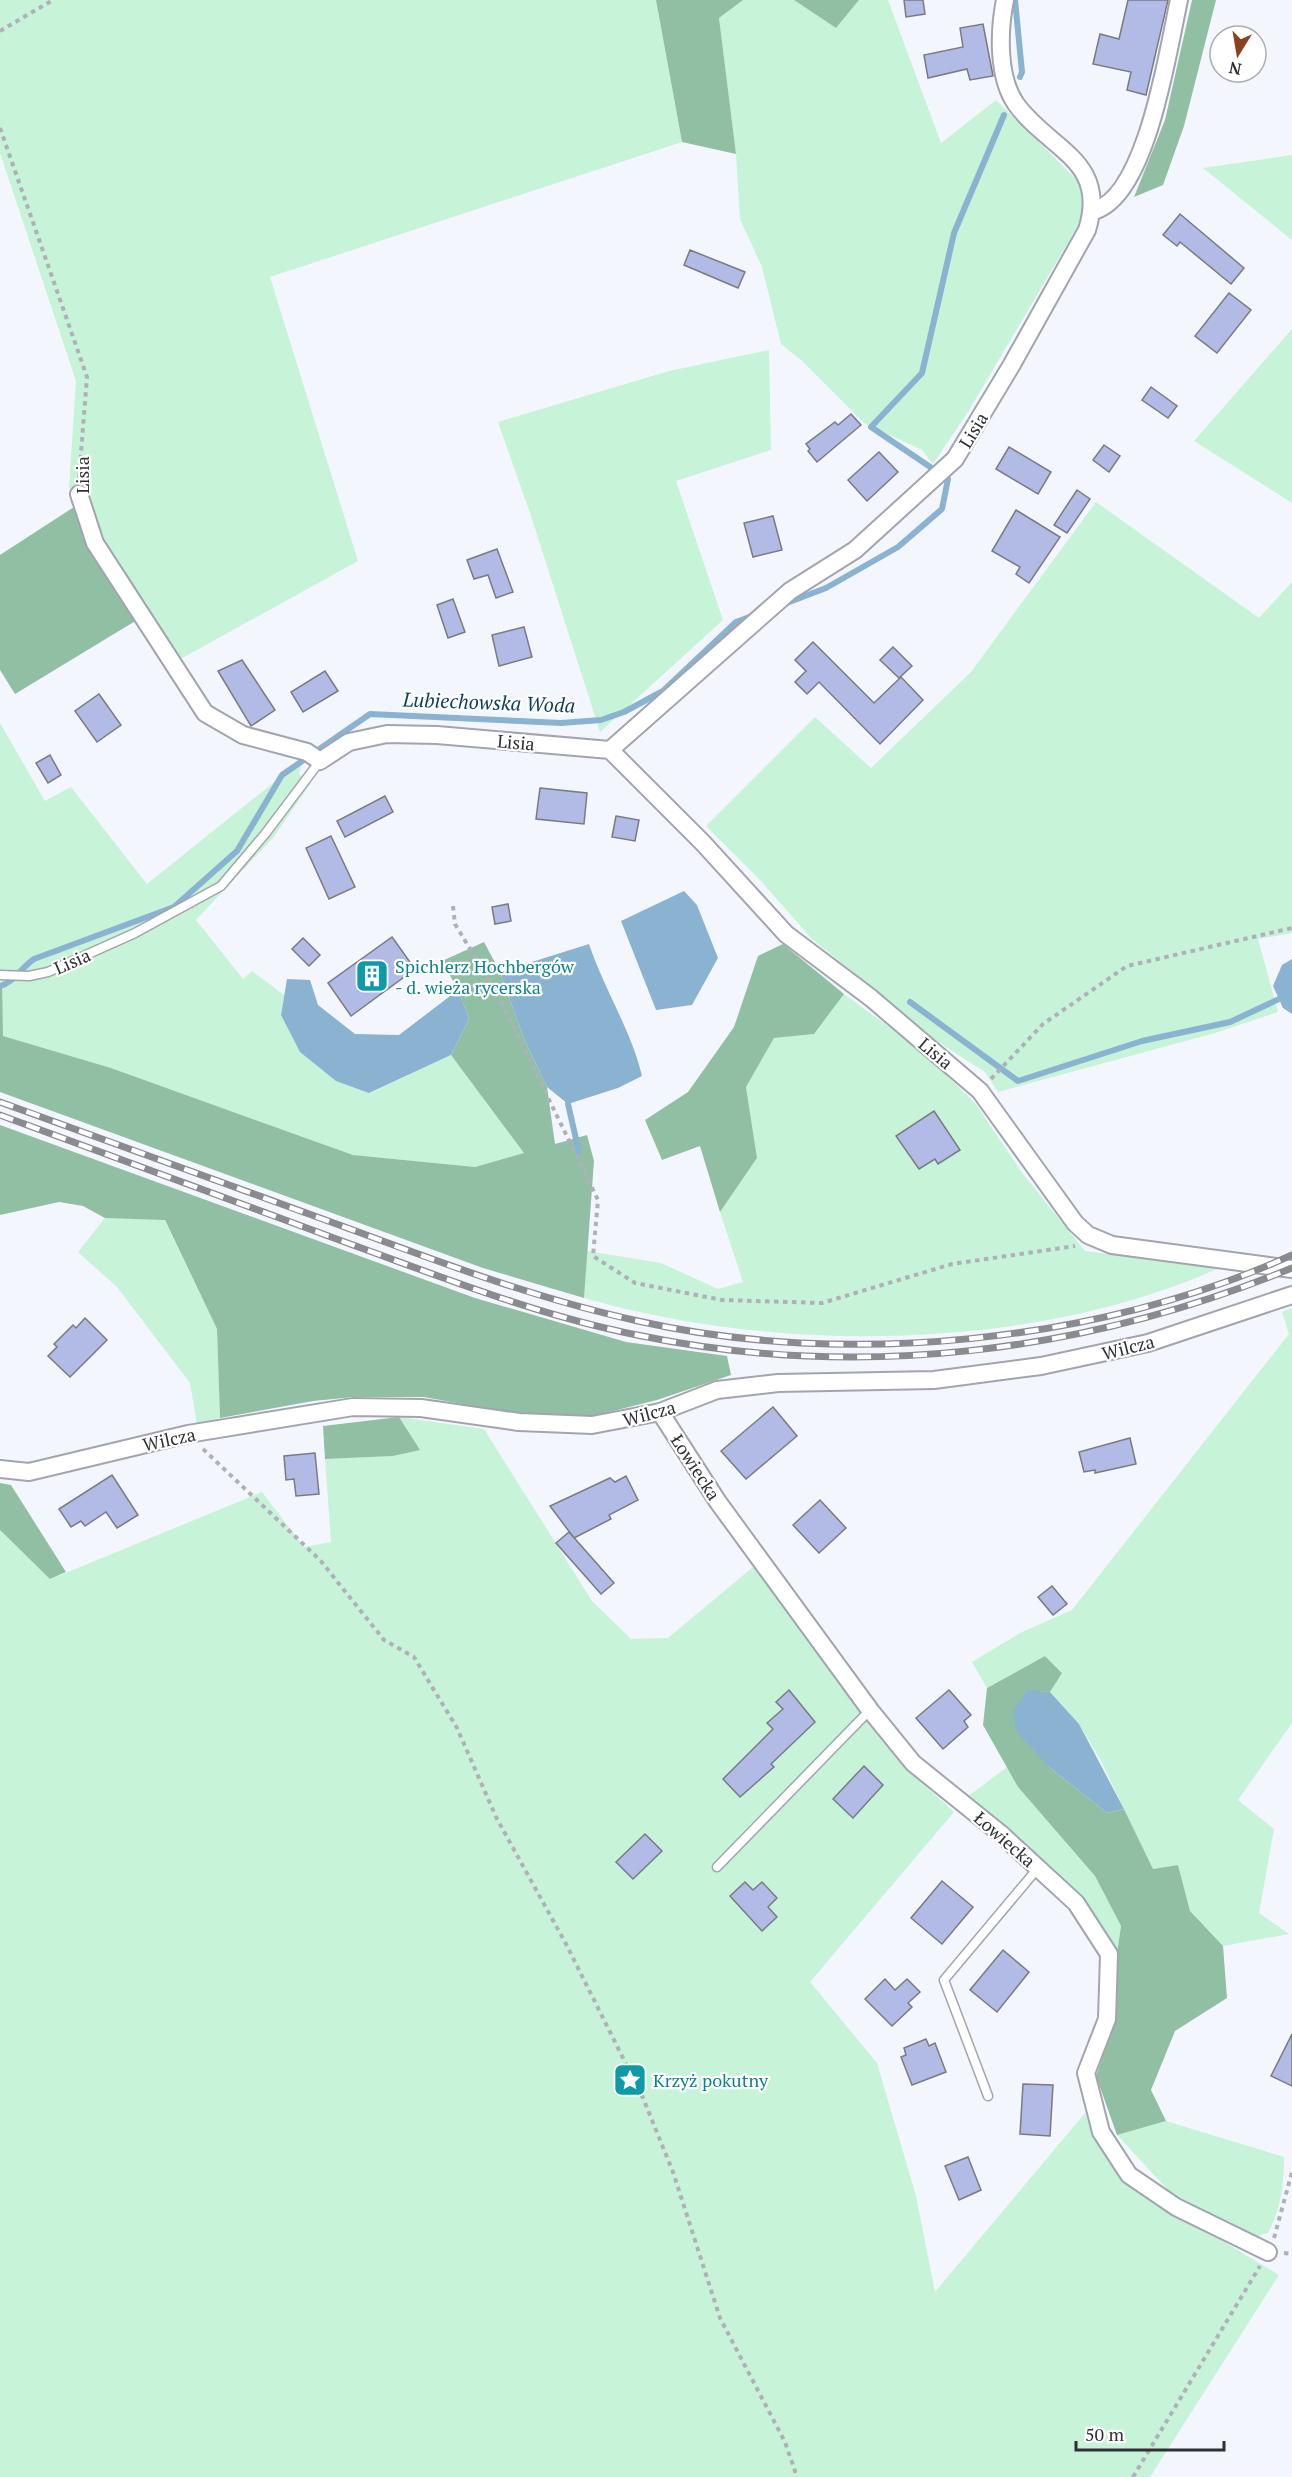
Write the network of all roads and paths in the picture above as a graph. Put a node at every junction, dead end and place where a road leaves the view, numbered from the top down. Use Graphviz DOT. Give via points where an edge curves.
graph roads {
  1 [pos="53,0"];
  2 [pos="1005,0"];
  3 [pos="1179,0"];
  4 [pos="0,31"];
  5 [pos="0,128"];
  6 [pos="1093,211"];
  7 [pos="80,494"];
  8 [pos="610,750"];
  9 [pos="320,761"];
  10 [pos="453,906"];
  11 [pos="1292,928"];
  12 [pos="0,975"];
  13 [pos="995,1073"];
  14 [pos="1088,1235"];
  15 [pos="1292,1269"];
  16 [pos="1292,1295"];
  17 [pos="660,1412"];
  18 [pos="188,1434"];
  19 [pos="0,1469"];
  20 [pos="870,1710"];
  21 [pos="717,1867"];
  22 [pos="1038,1868"];
  23 [pos="988,2096"];
  24 [pos="1292,2172"];
  25 [pos="1268,2252"];
  26 [pos="797,2477"];
  27 [pos="1133,2477"];
  1 -- 4 [label="path"];
  2 -- 6 [label="street" via="1000,24 1004,70 1015,103 1078,162 1090,182"];
  3 -- 6 [label="street" via="1154,118 1128,183 1114,201"];
  5 -- 7 [label="path, Lisia" via="87,377"];
  6 -- 8 [label="street, Lisia" via="1087,230 955,459 855,550 790,591"];
  7 -- 9 [label="street, Lisia" via="95,543 205,713 243,735 307,752"];
  8 -- 9 [label="street, Lisia" via="387,734 349,742"];
  8 -- 14 [label="street, Lisia" via="786,934 871,998 980,1091 1075,1223"];
  9 -- 12 [label="lane, Lisia" via="221,886 135,933 48,972"];
  10 -- 14 [label="path" via="455,924 499,997 598,1200 593,1256 635,1282 722,1300 822,1303 952,1264 1076,1246"];
  11 -- 13 [label="path" via="1127,966 1043,1024"];
  14 -- 15 [label="street, Lisia" via="1112,1245"];
  16 -- 17 [label="street, Wilcza" via="1148,1343 1069,1361 934,1380 778,1383 717,1390"];
  17 -- 18 [label="street, Wilcza" via="592,1425 557,1425 421,1408 353,1407"];
  17 -- 20 [label="street, Łowiecka" via="718,1502"];
  18 -- 19 [label="street, Wilcza" via="30,1472"];
  18 -- 26 [label="path" via="320,1560 384,1640 414,1657 457,1728 497,1819 565,1942 643,2098 673,2172 720,2318 785,2442"];
  20 -- 21 [label="lane"];
  20 -- 22 [label="street, Łowiecka" via="913,1762"];
  22 -- 23 [label="lane" via="944,1980"];
  22 -- 25 [label="street, Łowiecka" via="1076,1903 1109,1954 1107,2019 1086,2073 1101,2132 1129,2175 1176,2207"];
  24 -- 25 [label="path" via="1280,2226"];
  25 -- 27 [label="path"];
}
